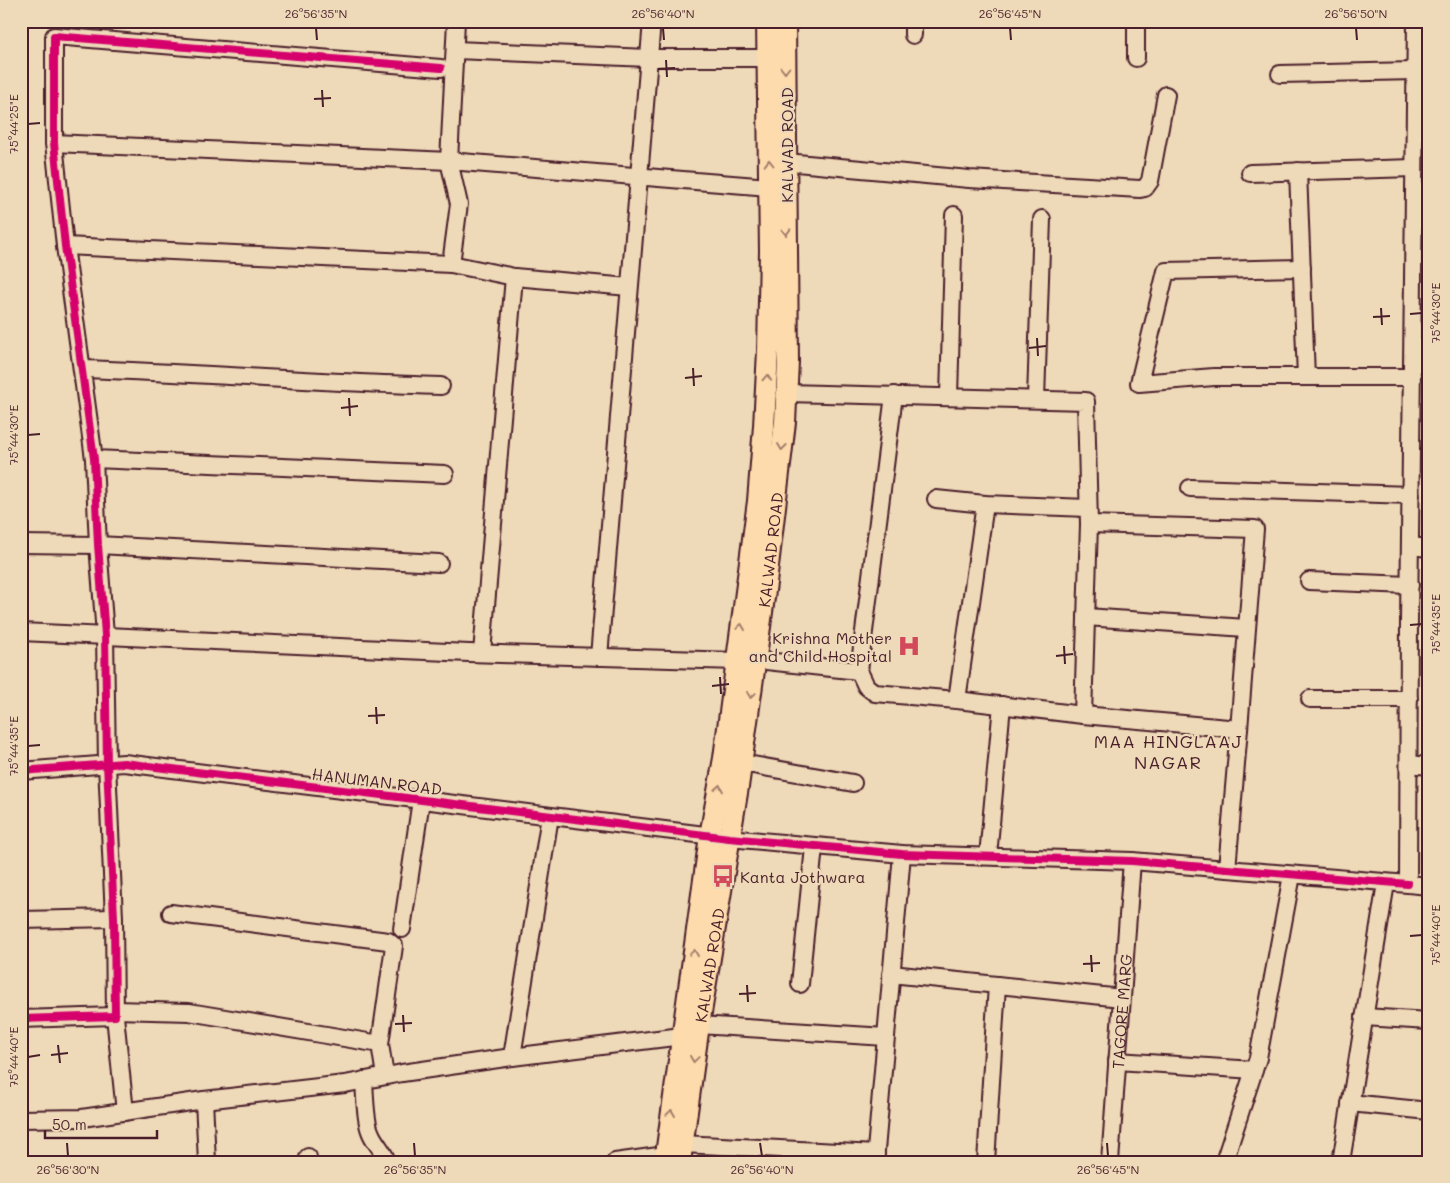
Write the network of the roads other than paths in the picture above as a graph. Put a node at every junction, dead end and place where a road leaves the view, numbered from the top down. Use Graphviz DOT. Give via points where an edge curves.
graph roads {
  1 [pos="456,21"];
  2 [pos="652,21"];
  3 [pos="767,21"];
  4 [pos="785,21"];
  5 [pos="1136,21"];
  6 [pos="1416,21"];
  7 [pos="54,29"];
  8 [pos="455,50"];
  9 [pos="649,58"];
  10 [pos="767,58"];
  11 [pos="1136,58"];
  12 [pos="1420,62"];
  13 [pos="441,68"];
  14 [pos="1280,74"];
  15 [pos="1166,95"];
  16 [pos="54,142"];
  17 [pos="1422,148"];
  18 [pos="449,161"];
  19 [pos="786,162"];
  20 [pos="1414,168"];
  21 [pos="1298,171"];
  22 [pos="1250,173"];
  23 [pos="640,176"];
  24 [pos="769,187"];
  25 [pos="954,216"];
  26 [pos="1042,219"];
  27 [pos="65,246"];
  28 [pos="451,264"];
  29 [pos="1302,268"];
  30 [pos="514,278"];
  31 [pos="630,287"];
  32 [pos="83,369"];
  33 [pos="1412,376"];
  34 [pos="1306,377"];
  35 [pos="441,386"];
  36 [pos="787,393"];
  37 [pos="894,395"];
  38 [pos="949,397"];
  39 [pos="1036,399"];
  40 [pos="765,419"];
  41 [pos="785,422"];
  42 [pos="94,459"];
  43 [pos="445,474"];
  44 [pos="1190,488"];
  45 [pos="1411,495"];
  46 [pos="936,499"];
  47 [pos="985,504"];
  48 [pos="1088,516"];
  49 [pos="21,544"];
  50 [pos="98,545"];
  51 [pos="1410,546"];
  52 [pos="1429,548"];
  53 [pos="438,564"];
  54 [pos="1309,581"];
  55 [pos="1410,585"];
  56 [pos="1086,617"];
  57 [pos="1246,628"];
  58 [pos="21,632"];
  59 [pos="105,635"];
  60 [pos="482,653"];
  61 [pos="600,657"];
  62 [pos="746,660"];
  63 [pos="859,671"];
  64 [pos="1409,698"];
  65 [pos="1310,699"];
  66 [pos="958,700"];
  67 [pos="1002,705"];
  68 [pos="1083,715"];
  69 [pos="1239,728"];
  70 [pos="742,763"];
  71 [pos="107,764"];
  72 [pos="1409,764"];
  73 [pos="1429,766"];
  74 [pos="21,771"];
  75 [pos="853,783"];
  76 [pos="421,800"];
  77 [pos="550,816"];
  78 [pos="720,837"];
  79 [pos="814,847"];
  80 [pos="902,854"];
  81 [pos="988,856"];
  82 [pos="1132,862"];
  83 [pos="1227,870"];
  84 [pos="1292,875"];
  85 [pos="1386,883"];
  86 [pos="1408,884"];
  87 [pos="1429,886"];
  88 [pos="171,913"];
  89 [pos="114,918"];
  90 [pos="21,920"];
  91 [pos="402,929"];
  92 [pos="891,974"];
  93 [pos="800,984"];
  94 [pos="997,985"];
  95 [pos="1122,998"];
  96 [pos="115,1013"];
  97 [pos="1364,1017"];
  98 [pos="21,1019"];
  99 [pos="1429,1021"];
  100 [pos="699,1025"];
  101 [pos="682,1036"];
  102 [pos="886,1037"];
  103 [pos="380,1044"];
  104 [pos="512,1057"];
  105 [pos="1117,1060"];
  106 [pos="1254,1070"];
  107 [pos="385,1076"];
  108 [pos="364,1080"];
  109 [pos="204,1100"];
  110 [pos="1350,1103"];
  111 [pos="1429,1111"];
  112 [pos="125,1112"];
  113 [pos="21,1119"];
  114 [pos="673,1156"];
  115 [pos="876,1158"];
  116 [pos="207,1162"];
  117 [pos="388,1162"];
  118 [pos="615,1162"];
  119 [pos="986,1162"];
  120 [pos="1110,1162"];
  121 [pos="1224,1162"];
  122 [pos="1341,1162"];
  1 -- 8 [label="street"];
  2 -- 9 [label="street"];
  3 -- 10 [label="main road, KALWAD ROAD"];
  4 -- 19 [label="main road, KALWAD ROAD, one-way"];
  5 -- 11 [label="street"];
  6 -- 12 [label="street"];
  7 -- 13 [label="street"];
  7 -- 16 [label="street"];
  8 -- 9 [label="street"];
  8 -- 18 [label="street"];
  9 -- 10 [label="street"];
  9 -- 23 [label="street"];
  24 -- 10 [label="main road, KALWAD ROAD, one-way"];
  12 -- 14 [label="street"];
  12 -- 17 [label="street"];
  15 -- 19 [label="street" via="1150,181 1140,189 969,180"];
  16 -- 18 [label="street"];
  16 -- 27 [label="street"];
  17 -- 20 [label="street"];
  18 -- 23 [label="street"];
  18 -- 28 [label="street" via="459,204"];
  19 -- 36 [label="main road, KALWAD ROAD, one-way"];
  20 -- 21 [label="street"];
  20 -- 33 [label="street"];
  21 -- 22 [label="street"];
  21 -- 29 [label="street"];
  23 -- 24 [label="street"];
  23 -- 31 [label="street"];
  40 -- 24 [label="main road, KALWAD ROAD, one-way" via="769,341"];
  25 -- 38 [label="street"];
  26 -- 39 [label="street"];
  27 -- 28 [label="street"];
  27 -- 32 [label="street"];
  28 -- 30 [label="street"];
  29 -- 34 [label="street"];
  29 -- 34 [label="street" via="1166,271 1139,383 1214,377"];
  30 -- 31 [label="street"];
  30 -- 60 [label="street"];
  31 -- 61 [label="street"];
  32 -- 35 [label="street"];
  32 -- 42 [label="street"];
  33 -- 34 [label="street"];
  33 -- 45 [label="street"];
  36 -- 37 [label="street"];
  36 -- 41 [label="main road, KALWAD ROAD"];
  37 -- 38 [label="street"];
  37 -- 63 [label="street"];
  38 -- 39 [label="street"];
  39 -- 48 [label="street" via="1086,401"];
  40 -- 41 [label="main road"];
  62 -- 40 [label="main road, KALWAD ROAD, one-way"];
  41 -- 62 [label="main road, KALWAD ROAD, one-way"];
  42 -- 43 [label="street"];
  42 -- 50 [label="street"];
  44 -- 45 [label="street"];
  45 -- 51 [label="street"];
  46 -- 47 [label="street"];
  47 -- 48 [label="street"];
  47 -- 66 [label="street"];
  48 -- 56 [label="street"];
  48 -- 57 [label="street" via="1255,529"];
  49 -- 50 [label="street"];
  50 -- 53 [label="street"];
  50 -- 59 [label="street"];
  51 -- 52 [label="street"];
  51 -- 55 [label="street"];
  54 -- 55 [label="street"];
  55 -- 64 [label="street"];
  56 -- 57 [label="street"];
  56 -- 68 [label="street"];
  57 -- 69 [label="street"];
  58 -- 59 [label="street"];
  59 -- 60 [label="street"];
  59 -- 71 [label="street"];
  60 -- 61 [label="street"];
  61 -- 62 [label="street"];
  62 -- 63 [label="street"];
  62 -- 70 [label="main road, KALWAD ROAD, one-way"];
  78 -- 62 [label="main road, KALWAD ROAD, one-way" via="724,758"];
  63 -- 66 [label="street" via="866,686 875,693"];
  64 -- 65 [label="street"];
  64 -- 72 [label="street"];
  66 -- 67 [label="street"];
  67 -- 68 [label="street"];
  67 -- 81 [label="street"];
  68 -- 69 [label="street"];
  69 -- 83 [label="street"];
  70 -- 75 [label="street"];
  70 -- 78 [label="main road, KALWAD ROAD"];
  71 -- 74 [label="street, HANUMAN ROAD"];
  71 -- 76 [label="street, HANUMAN ROAD" via="124,763"];
  71 -- 89 [label="street"];
  72 -- 73 [label="street"];
  72 -- 86 [label="street"];
  76 -- 77 [label="street, HANUMAN ROAD"];
  76 -- 91 [label="street"];
  77 -- 78 [label="street, HANUMAN ROAD"];
  77 -- 104 [label="street"];
  78 -- 79 [label="street, HANUMAN ROAD"];
  78 -- 100 [label="main road, KALWAD ROAD"];
  101 -- 78 [label="main road, KALWAD ROAD, one-way"];
  79 -- 80 [label="street, HANUMAN ROAD"];
  79 -- 93 [label="street"];
  80 -- 81 [label="street, HANUMAN ROAD"];
  80 -- 92 [label="street"];
  81 -- 82 [label="street, HANUMAN ROAD"];
  82 -- 83 [label="street, HANUMAN ROAD"];
  82 -- 95 [label="street, TAGORE MARG"];
  83 -- 84 [label="street, HANUMAN ROAD"];
  84 -- 85 [label="street, HANUMAN ROAD"];
  84 -- 106 [label="street"];
  85 -- 86 [label="street, HANUMAN ROAD"];
  85 -- 97 [label="street"];
  86 -- 87 [label="street, HANUMAN ROAD"];
  88 -- 103 [label="street" via="388,941 394,946"];
  89 -- 90 [label="street"];
  89 -- 96 [label="street"];
  92 -- 94 [label="street"];
  92 -- 102 [label="street"];
  94 -- 95 [label="street"];
  94 -- 119 [label="street"];
  95 -- 105 [label="street, TAGORE MARG"];
  96 -- 98 [label="street"];
  96 -- 103 [label="street" via="189,1012"];
  96 -- 112 [label="street"];
  97 -- 99 [label="street"];
  97 -- 110 [label="street"];
  100 -- 102 [label="street"];
  100 -- 114 [label="main road, KALWAD ROAD, one-way"];
  101 -- 104 [label="street"];
  114 -- 101 [label="main road, KALWAD ROAD, one-way"];
  102 -- 115 [label="street"];
  103 -- 107 [label="street"];
  104 -- 107 [label="street"];
  105 -- 106 [label="street"];
  105 -- 120 [label="street, TAGORE MARG"];
  106 -- 121 [label="street"];
  107 -- 108 [label="street"];
  108 -- 109 [label="street"];
  108 -- 117 [label="street" via="369,1129"];
  109 -- 112 [label="street"];
  109 -- 116 [label="street"];
  110 -- 111 [label="street"];
  110 -- 122 [label="street"];
  112 -- 113 [label="street" via="82,1118"];
  114 -- 115 [label="street"];
  114 -- 118 [label="street"];
}
